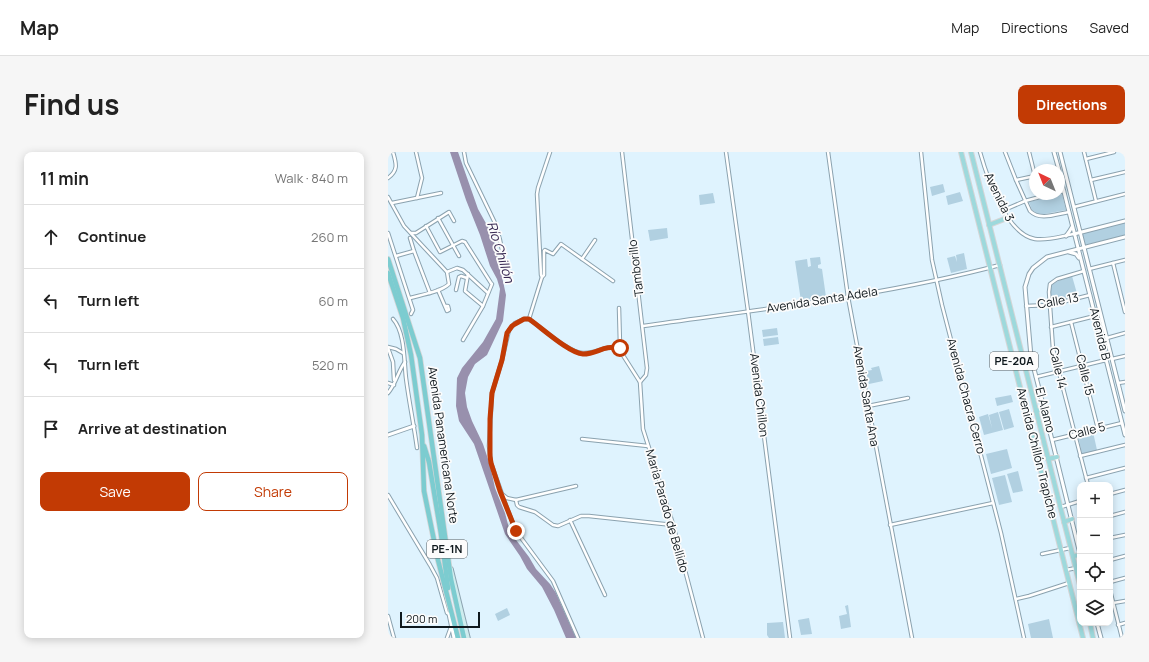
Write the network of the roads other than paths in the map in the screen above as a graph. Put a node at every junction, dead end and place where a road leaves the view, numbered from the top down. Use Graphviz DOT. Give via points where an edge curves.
graph roads {
  1 [pos="393,152"];
  2 [pos="416,152"];
  3 [pos="464,152"];
  4 [pos="550,152"];
  5 [pos="622,152"];
  6 [pos="726,152"];
  7 [pos="828,152"];
  8 [pos="921,152"];
  9 [pos="967,152"];
  10 [pos="971,152"];
  11 [pos="980,152"];
  12 [pos="1005,152"];
  13 [pos="1029,152"];
  14 [pos="1054,152"];
  15 [pos="1060,152"];
  16 [pos="1084,152"];
  17 [pos="1114,152"];
  18 [pos="962,153"];
  19 [pos="1086,159"];
  20 [pos="1032,164"];
  21 [pos="1057,164"];
  22 [pos="1125,172"];
  23 [pos="1029,177"];
  24 [pos="388,178"];
  25 [pos="1016,180"];
  26 [pos="1067,180"];
  27 [pos="1091,180"];
  28 [pos="442,193"];
  29 [pos="1125,194"];
  30 [pos="1065,195"];
  31 [pos="388,197"];
  32 [pos="416,199"];
  33 [pos="1029,200"];
  34 [pos="1025,201"];
  35 [pos="1096,202"];
  36 [pos="392,203"];
  37 [pos="1074,207"];
  38 [pos="985,208"];
  39 [pos="976,210"];
  40 [pos="1004,210"];
  41 [pos="1069,212"];
  42 [pos="438,218"];
  43 [pos="1007,218"];
  44 [pos="454,221"];
  45 [pos="1077,221"];
  46 [pos="1125,221"];
  47 [pos="1072,223"];
  48 [pos="989,225"];
  49 [pos="426,226"];
  50 [pos="1091,230"];
  51 [pos="1080,232"];
  52 [pos="388,233"];
  53 [pos="410,233"];
  54 [pos="1074,234"];
  55 [pos="1066,236"];
  56 [pos="1125,237"];
  57 [pos="410,238"];
  58 [pos="993,238"];
  59 [pos="595,240"];
  60 [pos="984,241"];
  61 [pos="1095,244"];
  62 [pos="454,245"];
  63 [pos="1084,247"];
  64 [pos="1078,249"];
  65 [pos="414,251"];
  66 [pos="1066,252"];
  67 [pos="396,256"];
  68 [pos="459,256"];
  69 [pos="1086,258"];
  70 [pos="388,259"];
  71 [pos="582,259"];
  72 [pos="1125,260"];
  73 [pos="1081,261"];
  74 [pos="1113,263"];
  75 [pos="1000,265"];
  76 [pos="990,268"];
  77 [pos="1089,269"];
  78 [pos="1084,271"];
  79 [pos="447,272"];
  80 [pos="388,273"];
  81 [pos="468,274"];
  82 [pos="507,277"];
  83 [pos="542,277"];
  84 [pos="467,278"];
  85 [pos="937,280"];
  86 [pos="613,281"];
  87 [pos="438,290"];
  88 [pos="456,290"];
  89 [pos="430,293"];
  90 [pos="488,293"];
  91 [pos="1090,295"];
  92 [pos="848,297"];
  93 [pos="410,298"];
  94 [pos="1098,304"];
  95 [pos="1050,305"];
  96 [pos="445,306"];
  97 [pos="483,306"];
  98 [pos="1026,306"];
  99 [pos="1092,306"];
  100 [pos="619,308"];
  101 [pos="748,311"];
  102 [pos="1125,312"];
  103 [pos="411,314"];
  104 [pos="1095,316"];
  105 [pos="393,319"];
  106 [pos="529,319"];
  107 [pos="1071,322"];
  108 [pos="643,326"];
  109 [pos="1051,327"];
  110 [pos="1015,329"];
  111 [pos="1006,331"];
  112 [pos="1125,333"];
  113 [pos="1107,338"];
  114 [pos="463,340"];
  115 [pos="388,348"];
  116 [pos="619,349"];
  117 [pos="1021,349"];
  118 [pos="1011,351"];
  119 [pos="404,353"];
  120 [pos="1125,356"];
  121 [pos="1112,359"];
  122 [pos="1106,360"];
  123 [pos="405,361"];
  124 [pos="1082,366"];
  125 [pos="1058,372"];
  126 [pos="1036,377"];
  127 [pos="394,381"];
  128 [pos="640,382"];
  129 [pos="1125,382"];
  130 [pos="388,383"];
  131 [pos="1118,383"];
  132 [pos="394,384"];
  133 [pos="388,393"];
  134 [pos="908,398"];
  135 [pos="868,406"];
  136 [pos="1044,409"];
  137 [pos="1036,411"];
  138 [pos="1125,411"];
  139 [pos="1122,423"];
  140 [pos="414,426"];
  141 [pos="1041,429"];
  142 [pos="1098,429"];
  143 [pos="1031,431"];
  144 [pos="1075,434"];
  145 [pos="388,435"];
  146 [pos="1125,435"];
  147 [pos="582,439"];
  148 [pos="422,440"];
  149 [pos="1052,440"];
  150 [pos="1125,445"];
  151 [pos="648,446"];
  152 [pos="417,448"];
  153 [pos="1080,456"];
  154 [pos="1057,457"];
  155 [pos="1048,459"];
  156 [pos="1125,468"];
  157 [pos="1051,472"];
  158 [pos="1042,474"];
  159 [pos="1086,478"];
  160 [pos="1087,482"];
  161 [pos="576,486"];
  162 [pos="1125,490"];
  163 [pos="1113,493"];
  164 [pos="502,494"];
  165 [pos="388,495"];
  166 [pos="1058,498"];
  167 [pos="516,500"];
  168 [pos="1049,501"];
  169 [pos="1077,502"];
  170 [pos="994,504"];
  171 [pos="1068,504"];
  172 [pos="1060,507"];
  173 [pos="1125,512"];
  174 [pos="1113,515"];
  175 [pos="570,520"];
  176 [pos="1072,520"];
  177 [pos="1064,522"];
  178 [pos="673,525"];
  179 [pos="890,525"];
  180 [pos="1125,535"];
  181 [pos="1113,537"];
  182 [pos="1077,539"];
  183 [pos="1071,548"];
  184 [pos="1061,550"];
  185 [pos="1042,554"];
  186 [pos="1077,555"];
  187 [pos="1073,556"];
  188 [pos="1125,556"];
  189 [pos="1113,559"];
  190 [pos="448,560"];
  191 [pos="1076,568"];
  192 [pos="1066,570"];
  193 [pos="1077,572"];
  194 [pos="1125,578"];
  195 [pos="1113,581"];
  196 [pos="1070,583"];
  197 [pos="605,595"];
  198 [pos="1016,599"];
  199 [pos="449,601"];
  200 [pos="1125,601"];
  201 [pos="1113,603"];
  202 [pos="449,614"];
  203 [pos="388,616"];
  204 [pos="1125,623"];
  205 [pos="1118,625"];
  206 [pos="451,626"];
  207 [pos="1091,626"];
  208 [pos="1098,626"];
  209 [pos="394,638"];
  210 [pos="447,638"];
  211 [pos="454,638"];
  212 [pos="458,638"];
  213 [pos="464,638"];
  214 [pos="468,638"];
  215 [pos="578,638"];
  216 [pos="703,638"];
  217 [pos="790,638"];
  218 [pos="912,638"];
  219 [pos="1024,638"];
  220 [pos="1083,638"];
  221 [pos="1093,638"];
  222 [pos="1101,638"];
  223 [pos="1120,638"];
  1 -- 24 [label="street" via="396,171"];
  2 -- 32 [label="street" via="422,178"];
  3 -- 82 [label="street" via="466,163 495,223"];
  4 -- 83 [label="street" via="537,194"];
  5 -- 108 [label="street, Tamborillo"];
  6 -- 101 [label="street, Avenida Chillon"];
  7 -- 92 [label="street, Avenida Santa Ana"];
  8 -- 85 [label="street, Avenida Chacra Cerro" via="929,242"];
  9 -- 18 [label="main road"];
  10 -- 38 [label="main road, Avenida Chillón Trapiche / PE-20A"];
  11 -- 40 [label="street, Avenida 3" via="984,167"];
  12 -- 25 [label="street"];
  13 -- 20 [label="street"];
  14 -- 21 [label="street, Avenida B"];
  15 -- 26 [label="street, Avenida B"];
  16 -- 19 [label="street"];
  17 -- 19 [label="street"];
  18 -- 39 [label="main road, Avenida Chillón Trapiche / PE-20A"];
  19 -- 27 [label="street"];
  22 -- 27 [label="street"];
  23 -- 25 [label="street"];
  25 -- 34 [label="street"];
  26 -- 37 [label="street, Avenida B"];
  27 -- 35 [label="street"];
  28 -- 32 [label="street"];
  29 -- 35 [label="street"];
  30 -- 41 [label="street, Avenida B"];
  31 -- 36 [label="street"];
  32 -- 36 [label="street"];
  33 -- 34 [label="street"];
  34 -- 40 [label="street"];
  34 -- 41 [label="street" via="1036,216"];
  35 -- 37 [label="street"];
  36 -- 53 [label="street" via="401,222"];
  37 -- 45 [label="street, Avenida B"];
  38 -- 39 [label="main road"];
  38 -- 48 [label="main road, Avenida Chillón Trapiche / PE-20A"];
  39 -- 60 [label="main road, Avenida Chillón Trapiche / PE-20A"];
  40 -- 43 [label="street, Avenida 3"];
  41 -- 47 [label="street, Avenida B"];
  42 -- 44 [label="street" via="449,212"];
  42 -- 49 [label="street"];
  42 -- 62 [label="street"];
  43 -- 48 [label="main road"];
  43 -- 55 [label="street, Avenida 3" via="1020,232 1035,239"];
  45 -- 50 [label="street" via="1082,228"];
  45 -- 51 [label="street, Avenida B"];
  46 -- 50 [label="street"];
  47 -- 54 [label="street, Avenida B"];
  47 -- 55 [label="street"];
  48 -- 58 [label="main road, Avenida Chillón Trapiche / PE-20A"];
  49 -- 53 [label="street" via="416,233"];
  49 -- 62 [label="street" via="439,251"];
  50 -- 51 [label="street"];
  51 -- 54 [label="street"];
  51 -- 63 [label="street, Avenida B"];
  52 -- 67 [label="street"];
  53 -- 79 [label="street"];
  54 -- 55 [label="street, Avenida 3"];
  54 -- 64 [label="street, Avenida B"];
  56 -- 61 [label="street, El Alamo"];
  57 -- 65 [label="street"];
  58 -- 60 [label="main road"];
  58 -- 75 [label="main road, Avenida Chillón Trapiche / PE-20A"];
  59 -- 71 [label="street"];
  60 -- 76 [label="main road, Avenida Chillón Trapiche / PE-20A"];
  61 -- 63 [label="street, El Alamo"];
  61 -- 69 [label="street" via="1088,249"];
  62 -- 68 [label="street"];
  62 -- 90 [label="street" via="466,242 491,283"];
  63 -- 64 [label="street, El Alamo"];
  63 -- 69 [label="street, Avenida B"];
  64 -- 66 [label="street, El Alamo"];
  64 -- 73 [label="street, Avenida B"];
  65 -- 67 [label="street"];
  65 -- 89 [label="street"];
  66 -- 73 [label="street" via="1076,254"];
  66 -- 98 [label="street, El Alamo" via="1047,257 1033,268 1025,287"];
  67 -- 93 [label="street"];
  69 -- 77 [label="street, Avenida B"];
  70 -- 190 [label="highway, Avenida Panamericana Norte / PE-1N" via="420,358"];
  71 -- 83 [label="street" via="562,244 552,254 545,250"];
  71 -- 86 [label="street"];
  72 -- 74 [label="street"];
  73 -- 78 [label="street, Avenida B"];
  74 -- 77 [label="street"];
  74 -- 102 [label="street"];
  75 -- 76 [label="street, Avenida Santa Adela"];
  75 -- 110 [label="main road, Avenida Chillón Trapiche / PE-20A"];
  76 -- 85 [label="street, Avenida Santa Adela"];
  76 -- 111 [label="main road, Avenida Chillón Trapiche / PE-20A"];
  77 -- 94 [label="street, Avenida B"];
  78 -- 91 [label="street, Avenida B"];
  78 -- 95 [label="street, Calle 14" via="1057,279 1050,284"];
  79 -- 81 [label="street" via="460,268"];
  79 -- 87 [label="street" via="449,284"];
  80 -- 148 [label="highway, Avenida Panamericana Norte / PE-1N" via="403,318 411,355"];
  81 -- 84 [label="street"];
  81 -- 90 [label="street"];
  83 -- 106 [label="street"];
  84 -- 88 [label="street" via="459,277"];
  84 -- 97 [label="street" via="466,291"];
  85 -- 92 [label="street, Avenida Santa Adela"];
  85 -- 170 [label="street, Avenida Chacra Cerro"];
  87 -- 89 [label="street"];
  87 -- 96 [label="street"];
  89 -- 93 [label="street"];
  90 -- 97 [label="street"];
  91 -- 95 [label="street, Calle 13"];
  91 -- 99 [label="street, Avenida B"];
  92 -- 101 [label="street, Avenida Santa Adela"];
  92 -- 135 [label="street, Avenida Santa Ana"];
  93 -- 103 [label="street" via="413,310"];
  94 -- 99 [label="street"];
  94 -- 113 [label="street, Avenida B"];
  95 -- 98 [label="street, Calle 13"];
  95 -- 109 [label="street, Calle 14"];
  97 -- 114 [label="street"];
  98 -- 126 [label="street, El Alamo" via="1029,344"];
  99 -- 104 [label="street, Avenida B"];
  100 -- 116 [label="street"];
  101 -- 108 [label="street, Avenida Santa Adela"];
  101 -- 217 [label="street, Avenida Chillon"];
  104 -- 107 [label="street"];
  104 -- 122 [label="street, Avenida B"];
  105 -- 119 [label="street" via="399,329"];
  106 -- 116 [label="street" via="576,352 594,353 606,347"];
  106 -- 164 [label="street" via="524,319 509,330 492,393 490,456"];
  107 -- 109 [label="street"];
  107 -- 124 [label="street, Calle 15"];
  108 -- 128 [label="street, Tamborillo" via="648,368"];
  109 -- 125 [label="street, Calle 14"];
  110 -- 111 [label="main road"];
  110 -- 117 [label="main road, Avenida Chillón Trapiche / PE-20A"];
  111 -- 118 [label="main road, Avenida Chillón Trapiche / PE-20A"];
  112 -- 113 [label="street"];
  113 -- 121 [label="street, Avenida B"];
  115 -- 119 [label="street"];
  115 -- 127 [label="street" via="393,362"];
  116 -- 128 [label="street"];
  117 -- 118 [label="main road"];
  117 -- 137 [label="main road, Avenida Chillón Trapiche / PE-20A"];
  118 -- 143 [label="main road, Avenida Chillón Trapiche / PE-20A"];
  119 -- 123 [label="street"];
  120 -- 121 [label="street"];
  121 -- 131 [label="street, Avenida B"];
  122 -- 124 [label="street"];
  122 -- 139 [label="street, Avenida B"];
  123 -- 127 [label="street"];
  123 -- 140 [label="street"];
  124 -- 125 [label="street"];
  124 -- 142 [label="street, Calle 15"];
  125 -- 126 [label="street"];
  125 -- 144 [label="street, Calle 14"];
  126 -- 136 [label="street, El Alamo"];
  127 -- 132 [label="street"];
  128 -- 151 [label="street, María Parado de Bellido" via="643,428"];
  129 -- 131 [label="street"];
  130 -- 132 [label="street"];
  131 -- 138 [label="street, Avenida B"];
  132 -- 133 [label="street"];
  134 -- 135 [label="street"];
  135 -- 179 [label="street, Avenida Santa Ana"];
  136 -- 137 [label="main road"];
  136 -- 149 [label="street, El Alamo"];
  137 -- 141 [label="main road, Avenida Chillón Trapiche / PE-20A"];
  139 -- 142 [label="street, Calle 5"];
  139 -- 146 [label="street, Avenida B"];
  140 -- 145 [label="street"];
  140 -- 152 [label="street"];
  141 -- 143 [label="main road"];
  141 -- 155 [label="main road, Avenida Chillón Trapiche / PE-20A"];
  142 -- 144 [label="street, Calle 5"];
  143 -- 158 [label="main road, Avenida Chillón Trapiche / PE-20A"];
  144 -- 149 [label="street, Calle 5"];
  144 -- 153 [label="street, Calle 14"];
  147 -- 151 [label="street"];
  148 -- 199 [label="highway, Avenida Panamericana Norte / PE-1N" via="429,462"];
  148 -- 199 [label="highway, Avenida Panamericana Norte / PE-1N" via="424,491"];
  149 -- 154 [label="street, El Alamo"];
  150 -- 153 [label="street"];
  151 -- 178 [label="street, María Parado de Bellido"];
  153 -- 159 [label="street, Calle 14"];
  154 -- 155 [label="main road"];
  154 -- 171 [label="street, El Alamo"];
  155 -- 157 [label="main road, Avenida Chillón Trapiche / PE-20A"];
  156 -- 159 [label="street"];
  157 -- 158 [label="main road"];
  157 -- 166 [label="main road, Avenida Chillón Trapiche / PE-20A"];
  158 -- 168 [label="main road, Avenida Chillón Trapiche / PE-20A"];
  159 -- 160 [label="street, Calle 14"];
  161 -- 167 [label="street"];
  162 -- 163 [label="street"];
  164 -- 167 [label="street"];
  164 -- 215 [label="street" via="516,531 553,581"];
  165 -- 202 [label="street" via="437,578"];
  166 -- 168 [label="main road"];
  166 -- 172 [label="main road, Avenida Chillón Trapiche / PE-20A"];
  167 -- 175 [label="street" via="517,505 535,512 553,525 558,526"];
  168 -- 184 [label="main road, Avenida Chillón Trapiche / PE-20A"];
  169 -- 171 [label="street"];
  170 -- 179 [label="street"];
  170 -- 198 [label="street, Avenida Chacra Cerro"];
  171 -- 172 [label="street"];
  171 -- 176 [label="street, El Alamo"];
  172 -- 177 [label="main road, Avenida Chillón Trapiche / PE-20A"];
  173 -- 174 [label="street"];
  175 -- 178 [label="street" via="589,516"];
  175 -- 197 [label="street"];
  176 -- 177 [label="main road"];
  176 -- 182 [label="street, El Alamo"];
  177 -- 183 [label="main road, Avenida Chillón Trapiche / PE-20A"];
  178 -- 216 [label="street, María Parado de Bellido"];
  179 -- 218 [label="street, Avenida Santa Ana"];
  180 -- 181 [label="street"];
  183 -- 184 [label="street"];
  183 -- 187 [label="main road, Avenida Chillón Trapiche / PE-20A"];
  184 -- 185 [label="street"];
  184 -- 192 [label="main road, Avenida Chillón Trapiche / PE-20A"];
  186 -- 187 [label="main road"];
  187 -- 191 [label="main road, Avenida Chillón Trapiche / PE-20A"];
  188 -- 189 [label="street"];
  190 -- 213 [label="highway, Avenida Panamericana Norte / PE-1N"];
  190 -- 214 [label="main road"];
  191 -- 192 [label="street"];
  191 -- 193 [label="main road, Avenida Chillón Trapiche / PE-20A"];
  192 -- 196 [label="main road, Avenida Chillón Trapiche / PE-20A"];
  194 -- 195 [label="street"];
  196 -- 198 [label="street"];
  196 -- 220 [label="main road, Avenida Chillón Trapiche / PE-20A"];
  198 -- 219 [label="street, Avenida Chacra Cerro"];
  199 -- 202 [label="highway"];
  199 -- 212 [label="highway, Avenida Panamericana Norte / PE-1N"];
  200 -- 201 [label="street"];
  201 -- 205 [label="street"];
  202 -- 206 [label="street"];
  203 -- 209 [label="street"];
  204 -- 205 [label="street"];
  205 -- 223 [label="street"];
  206 -- 210 [label="street"];
  206 -- 211 [label="street"];
  207 -- 221 [label="main road"];
  208 -- 222 [label="street"];
}
